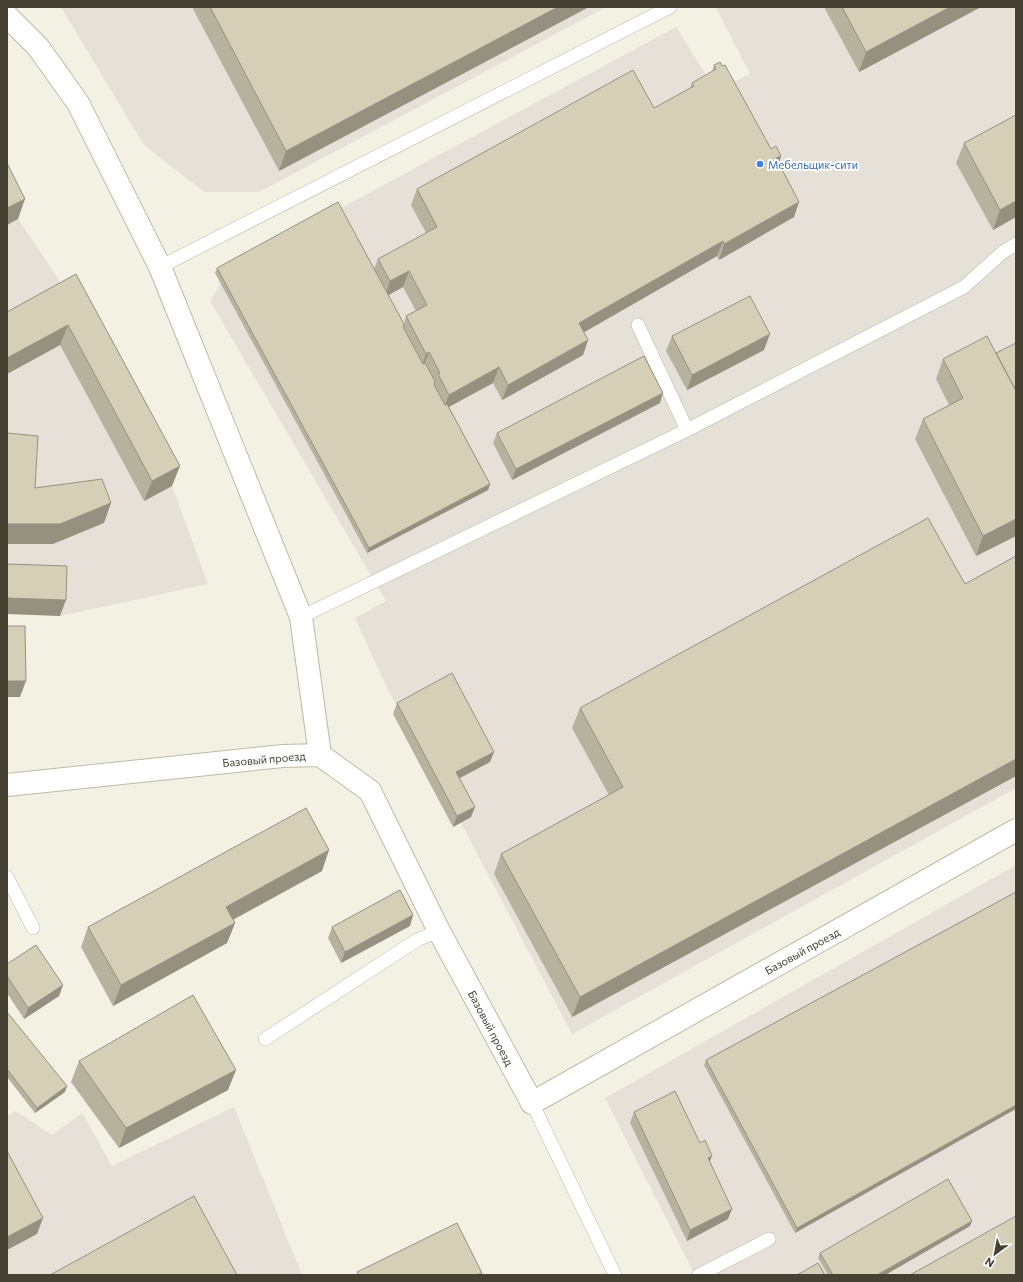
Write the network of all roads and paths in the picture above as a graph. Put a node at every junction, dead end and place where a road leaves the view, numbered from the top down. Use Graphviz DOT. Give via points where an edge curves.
graph roads {
  1 [pos="670,7"];
  2 [pos="7,16"];
  3 [pos="1016,244"];
  4 [pos="160,267"];
  5 [pos="638,325"];
  6 [pos="687,430"];
  7 [pos="301,617"];
  8 [pos="320,755"];
  9 [pos="7,786"];
  10 [pos="1016,830"];
  11 [pos="7,877"];
  12 [pos="33,928"];
  13 [pos="439,931"];
  14 [pos="265,1039"];
  15 [pos="532,1103"];
  16 [pos="769,1240"];
  17 [pos="615,1275"];
  18 [pos="699,1275"];
  1 -- 4 [label="lane"];
  2 -- 4 [label="street" via="38,47 78,103"];
  3 -- 6 [label="lane" via="1003,252 964,287"];
  4 -- 7 [label="street"];
  5 -- 6 [label="lane"];
  6 -- 7 [label="lane"];
  7 -- 8 [label="street"];
  8 -- 9 [label="street, Базовый проезд" via="283,756"];
  8 -- 13 [label="street, Базовый проезд" via="370,790"];
  10 -- 15 [label="street, Базовый проезд"];
  11 -- 12 [label="lane"];
  13 -- 14 [label="lane" via="417,940"];
  13 -- 15 [label="street, Базовый проезд"];
  15 -- 17 [label="lane"];
  16 -- 18 [label="lane"];
}
